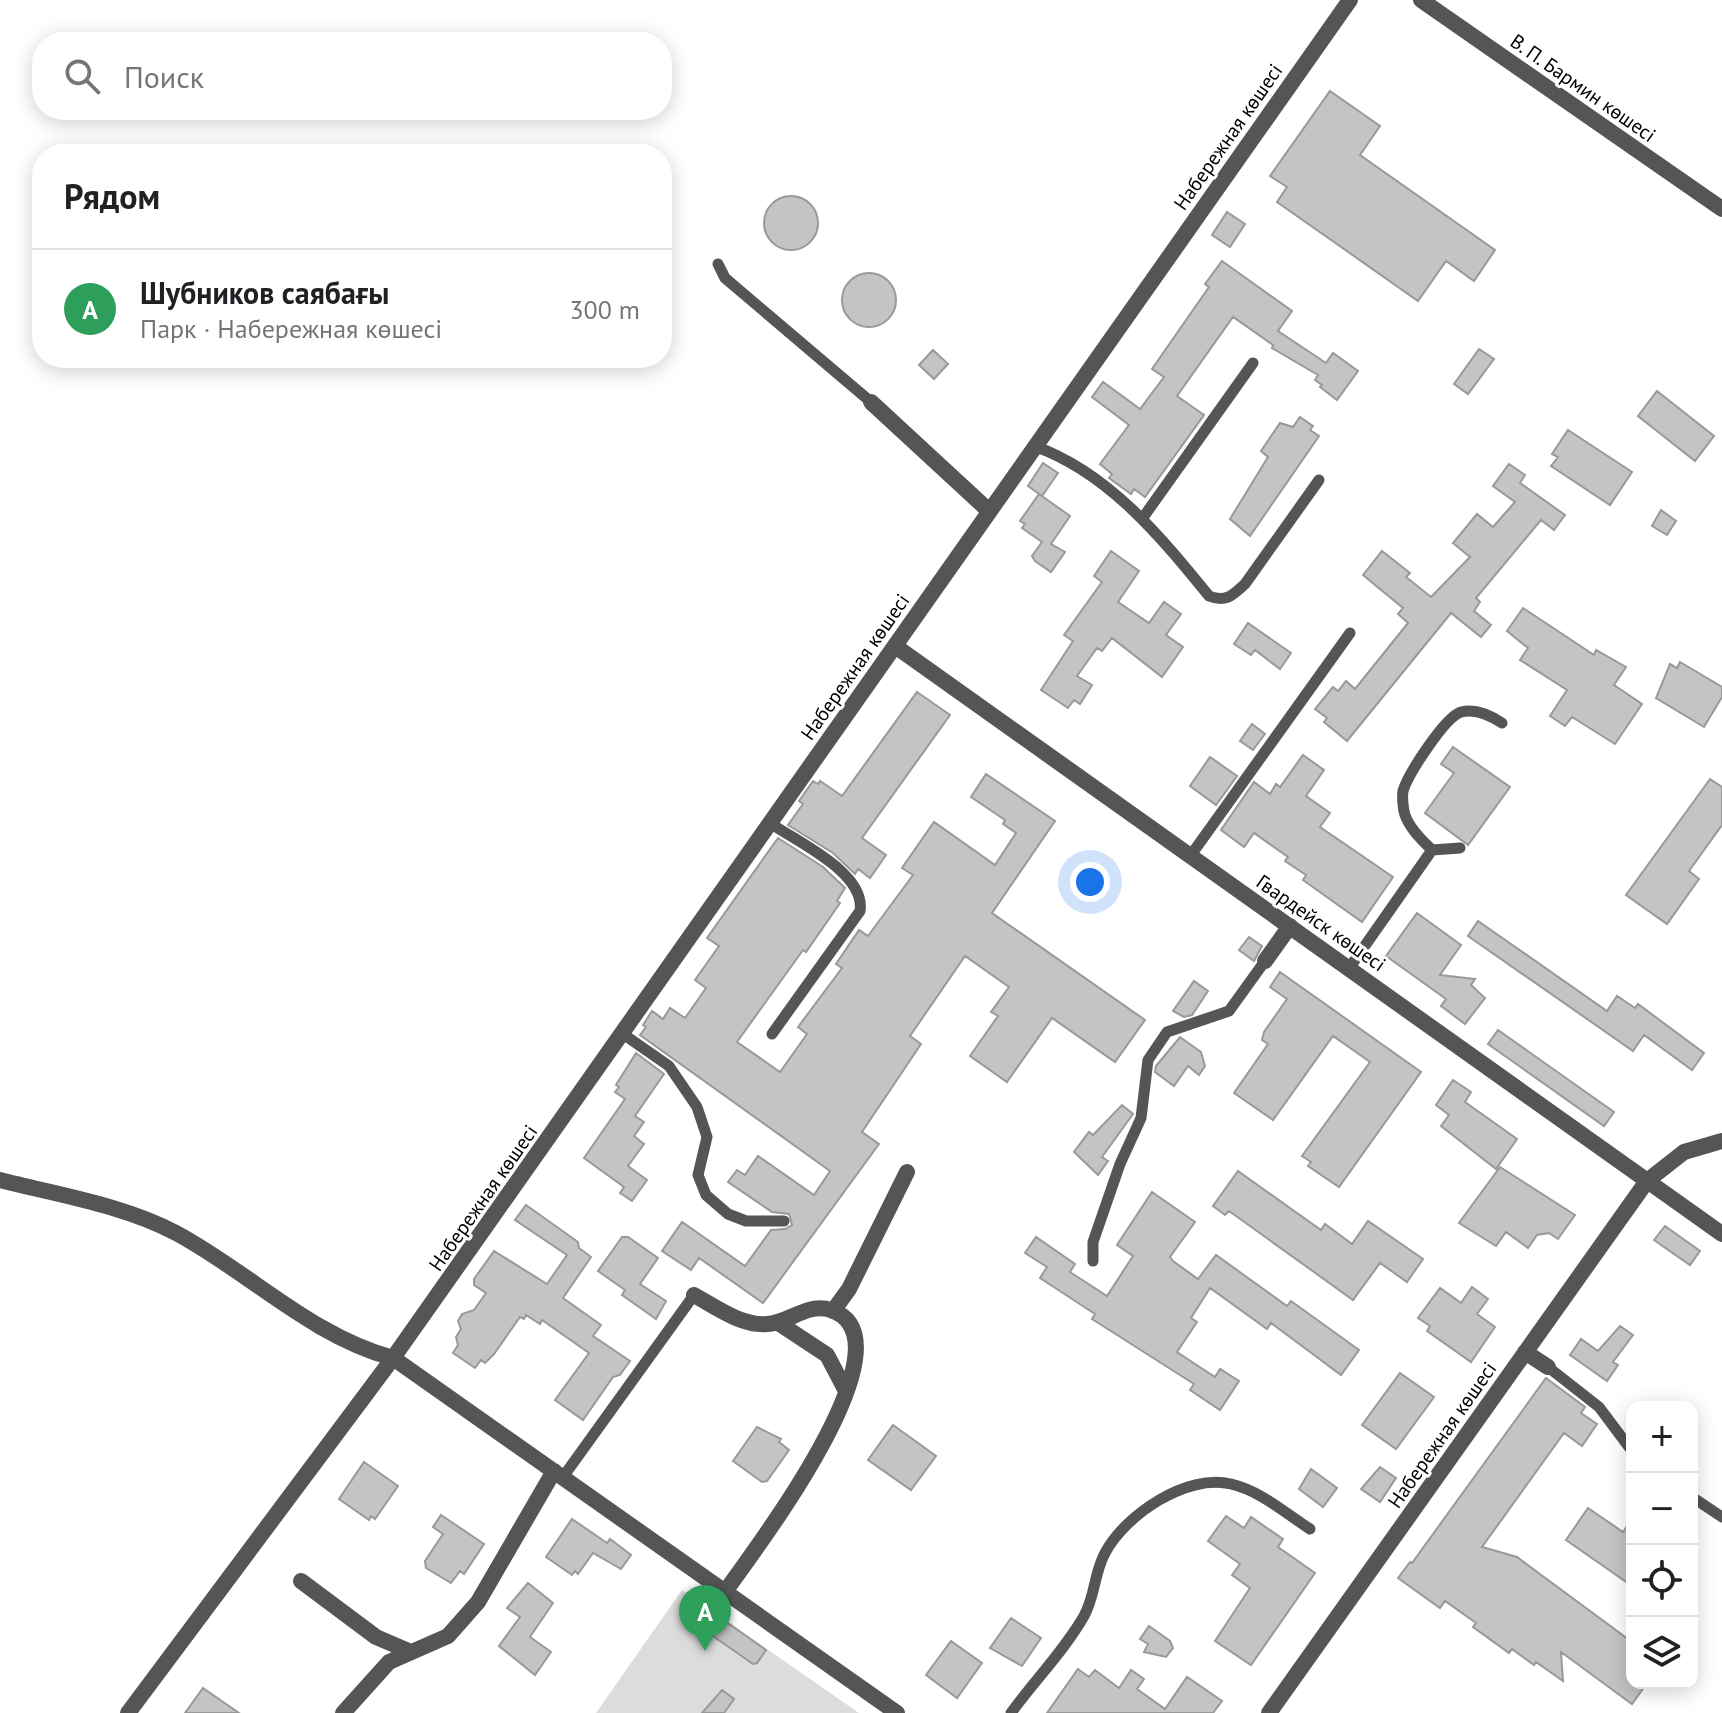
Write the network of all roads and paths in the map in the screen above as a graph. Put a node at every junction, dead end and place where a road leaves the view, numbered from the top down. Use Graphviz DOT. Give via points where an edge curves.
graph roads {
  1 [pos="1350,0"];
  2 [pos="1421,0"];
  3 [pos="1722,209"];
  4 [pos="718,264"];
  5 [pos="1253,363"];
  6 [pos="871,402"];
  7 [pos="1034,446"];
  8 [pos="1319,480"];
  9 [pos="989,511"];
  10 [pos="1142,519"];
  11 [pos="1350,633"];
  12 [pos="895,646"];
  13 [pos="1502,723"];
  14 [pos="770,823"];
  15 [pos="1460,848"];
  16 [pos="1432,850"];
  17 [pos="1191,855"];
  18 [pos="1290,926"];
  19 [pos="1265,961"];
  20 [pos="1350,967"];
  21 [pos="623,1034"];
  22 [pos="772,1034"];
  23 [pos="1722,1141"];
  24 [pos="907,1172"];
  25 [pos="0,1180"];
  26 [pos="1647,1181"];
  27 [pos="784,1221"];
  28 [pos="1722,1234"];
  29 [pos="1093,1261"];
  30 [pos="694,1295"];
  31 [pos="833,1311"];
  32 [pos="777,1322"];
  33 [pos="1525,1352"];
  34 [pos="393,1358"];
  35 [pos="1548,1367"];
  36 [pos="846,1391"];
  37 [pos="1626,1443"];
  38 [pos="558,1474"];
  39 [pos="1698,1501"];
  40 [pos="1722,1517"];
  41 [pos="1310,1529"];
  42 [pos="301,1581"];
  43 [pos="725,1592"];
  44 [pos="411,1652"];
  45 [pos="128,1713"];
  46 [pos="343,1713"];
  47 [pos="897,1713"];
  48 [pos="1011,1713"];
  49 [pos="1269,1713"];
  1 -- 7 [label="street, Набережная көшесі"];
  2 -- 3 [label="street, В. П. Бармин көшесі"];
  4 -- 6 [label="lane" via="725,278"];
  5 -- 10 [label="lane"];
  6 -- 9 [label="street"];
  7 -- 9 [label="street, Набережная көшесі"];
  7 -- 10 [label="lane" via="1081,467"];
  8 -- 10 [label="lane" via="1230,598 1209,596"];
  9 -- 12 [label="street, Набережная көшесі"];
  11 -- 17 [label="lane"];
  12 -- 14 [label="street, Набережная көшесі"];
  12 -- 17 [label="street, Гвардейск көшесі"];
  13 -- 16 [label="lane" via="1490,714 1455,715 1410,776 1402,794 1405,814"];
  14 -- 21 [label="street, Набережная көшесі"];
  14 -- 22 [label="lane" via="852,878 862,896 860,911"];
  15 -- 16 [label="lane"];
  16 -- 20 [label="lane"];
  17 -- 18 [label="street, Гвардейск көшесі"];
  18 -- 19 [label="street"];
  18 -- 20 [label="street, Гвардейск көшесі"];
  19 -- 29 [label="lane" via="1229,1011 1167,1032 1148,1060 1141,1118 1093,1242"];
  20 -- 26 [label="street, Гвардейск көшесі"];
  21 -- 27 [label="lane" via="669,1066 697,1107 707,1137 698,1175 706,1195 746,1221"];
  21 -- 34 [label="street, Набережная көшесі"];
  23 -- 26 [label="street, Набережная көшесі" via="1684,1152"];
  24 -- 31 [label="street"];
  25 -- 34 [label="street" via="147,1219 302,1316"];
  26 -- 28 [label="street, Гвардейск көшесі"];
  26 -- 33 [label="street, Набережная көшесі"];
  30 -- 32 [label="street" via="736,1317"];
  30 -- 38 [label="lane"];
  31 -- 32 [label="street" via="807,1310"];
  31 -- 36 [label="street" via="846,1318 853,1340"];
  32 -- 36 [label="street" via="827,1355"];
  33 -- 35 [label="street"];
  33 -- 49 [label="street, Набережная көшесі"];
  34 -- 38 [label="street"];
  34 -- 45 [label="street, Набережная көшесі"];
  35 -- 37 [label="lane" via="1599,1407"];
  36 -- 43 [label="street" via="823,1448"];
  38 -- 43 [label="street"];
  38 -- 44 [label="street" via="478,1602 448,1636"];
  39 -- 40 [label="lane"];
  41 -- 48 [label="lane" via="1256,1492 1231,1484 1215,1481 1167,1495 1114,1538 1096,1571 1083,1618"];
  42 -- 44 [label="street" via="376,1637"];
  43 -- 47 [label="street"];
  44 -- 46 [label="street" via="374,1675"];
}
